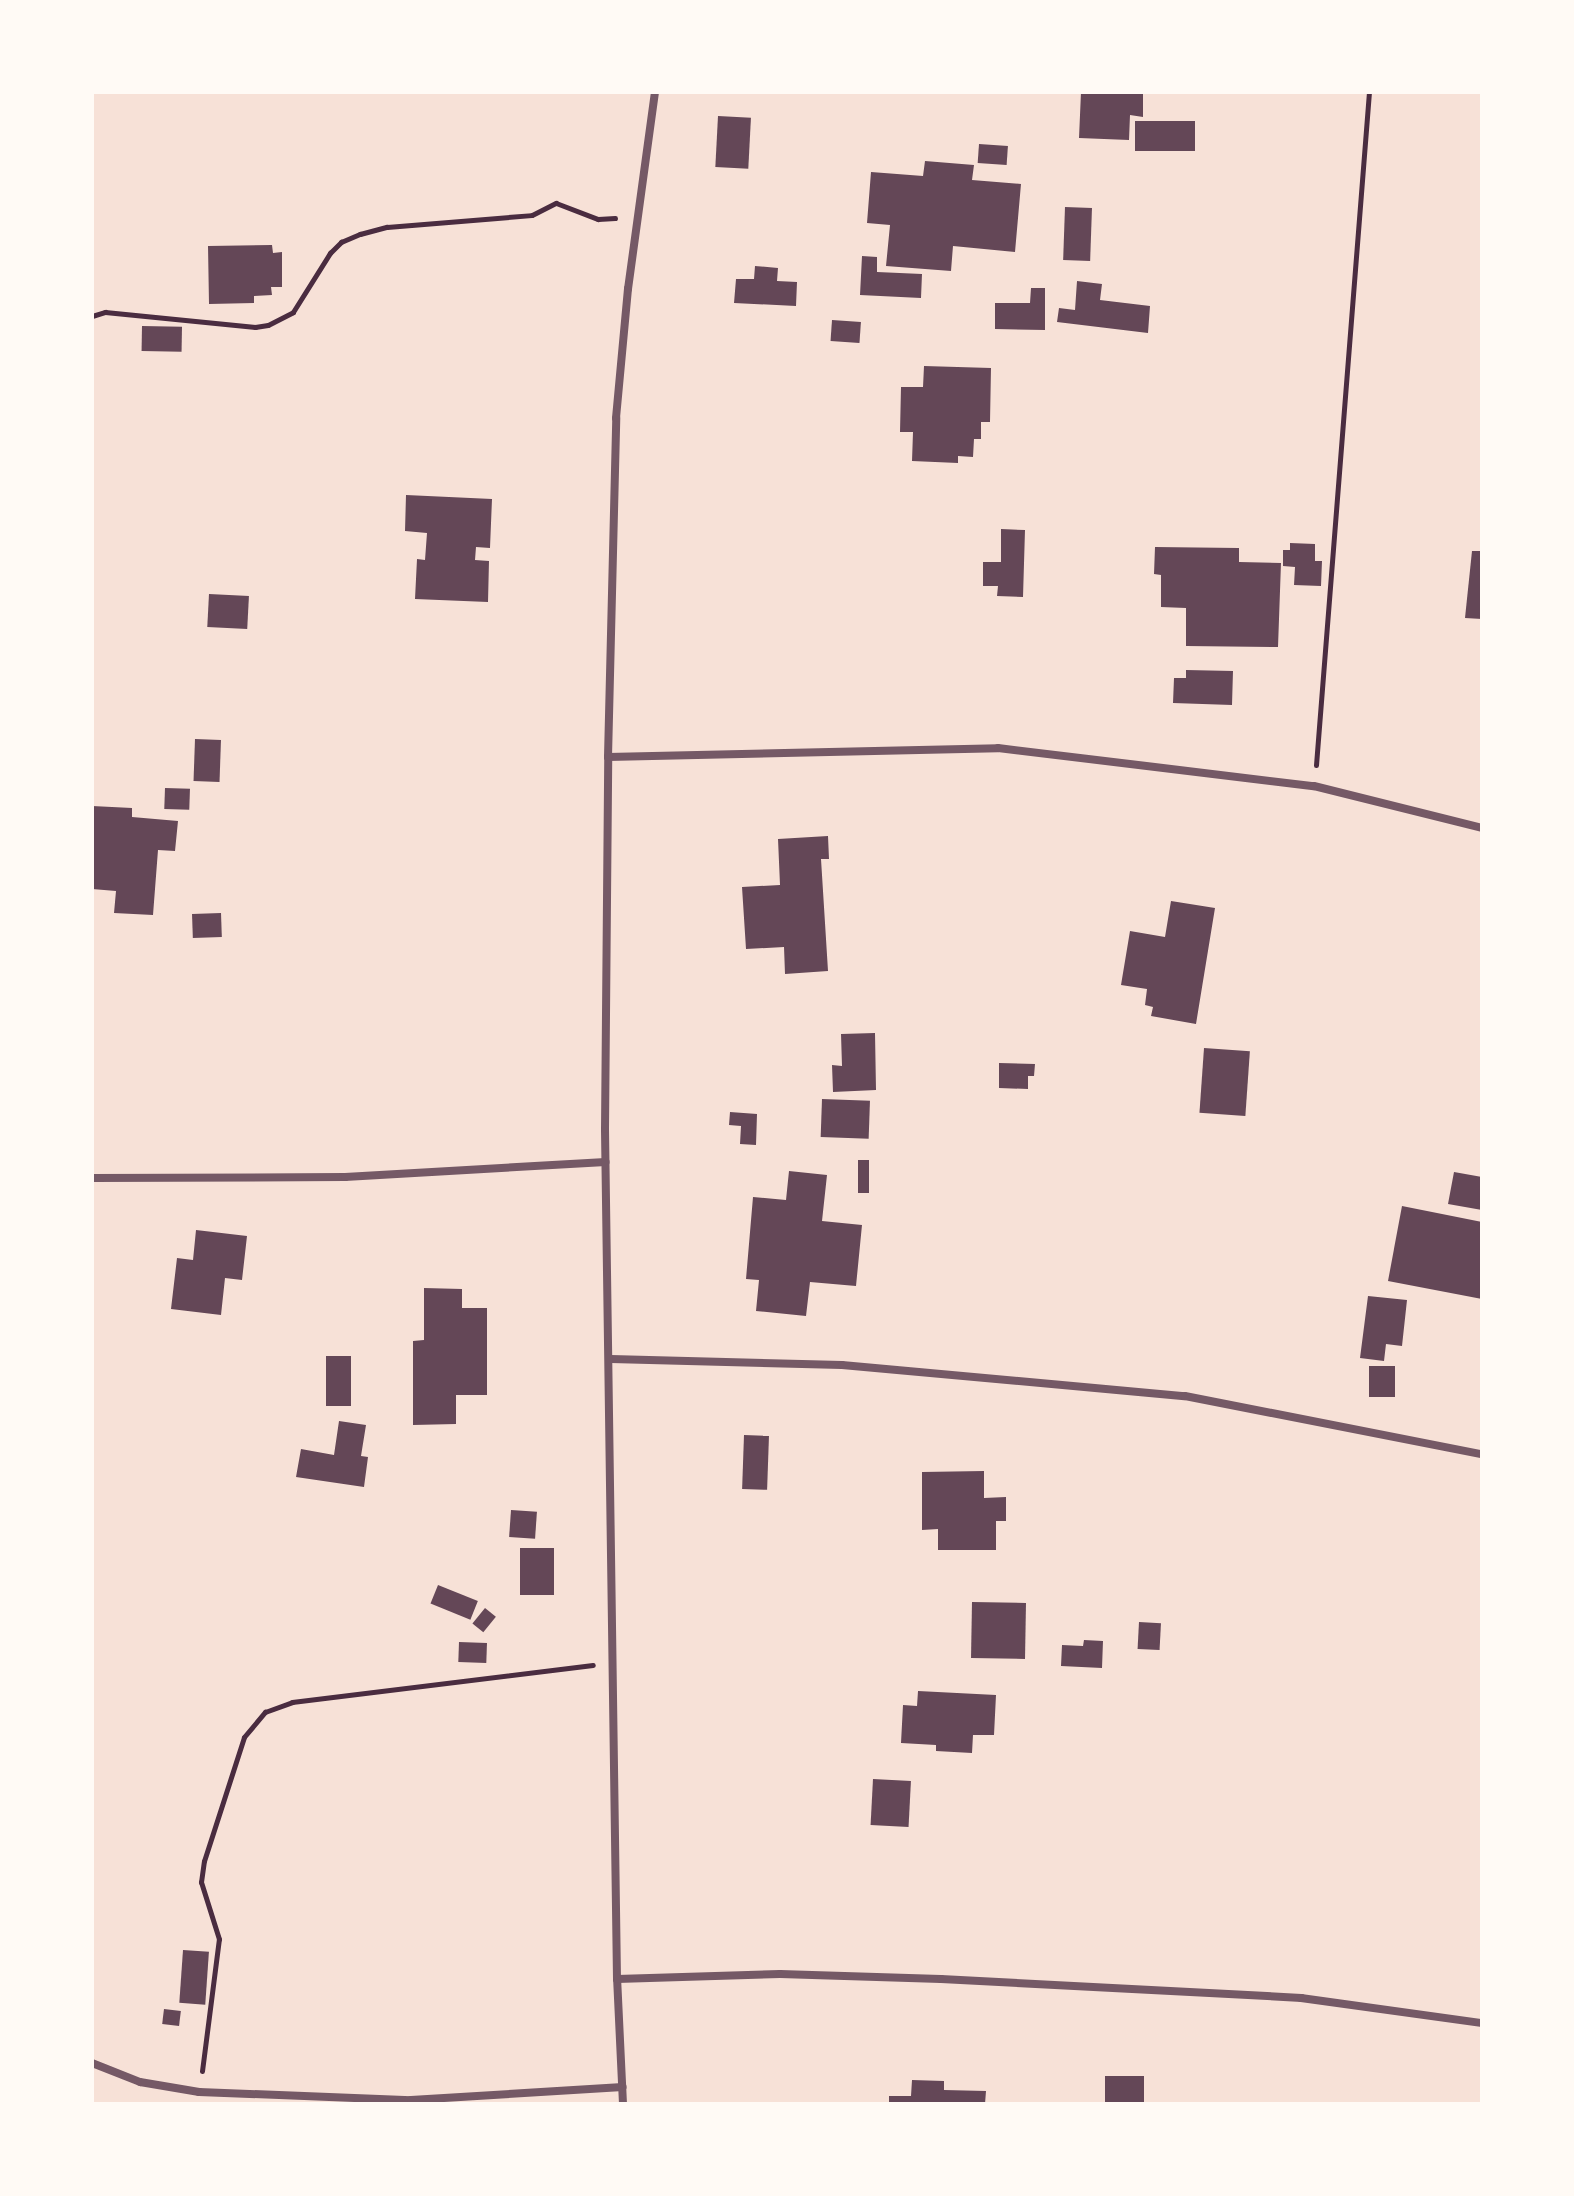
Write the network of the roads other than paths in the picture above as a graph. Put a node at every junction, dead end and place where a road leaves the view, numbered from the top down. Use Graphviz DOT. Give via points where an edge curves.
graph roads {
  1 [pos="655,92"];
  2 [pos="608,757"];
  3 [pos="1482,828"];
  4 [pos="606,1162"];
  5 [pos="92,1178"];
  6 [pos="611,1359"];
  7 [pos="1482,1454"];
  8 [pos="617,1979"];
  9 [pos="1482,2023"];
  10 [pos="92,2063"];
  11 [pos="623,2087"];
  12 [pos="623,2104"];
  1 -- 2 [label="street" via="616,418"];
  2 -- 3 [label="street" via="998,748 1314,786"];
  2 -- 4 [label="street"];
  4 -- 5 [label="street" via="345,1177"];
  4 -- 6 [label="street"];
  6 -- 7 [label="street" via="842,1365 1185,1396"];
  6 -- 8 [label="street"];
  8 -- 9 [label="street" via="780,1974 941,1979 1301,1998"];
  8 -- 11 [label="street"];
  10 -- 11 [label="street" via="140,2082 199,2092 411,2100"];
  11 -- 12 [label="street"];
}
